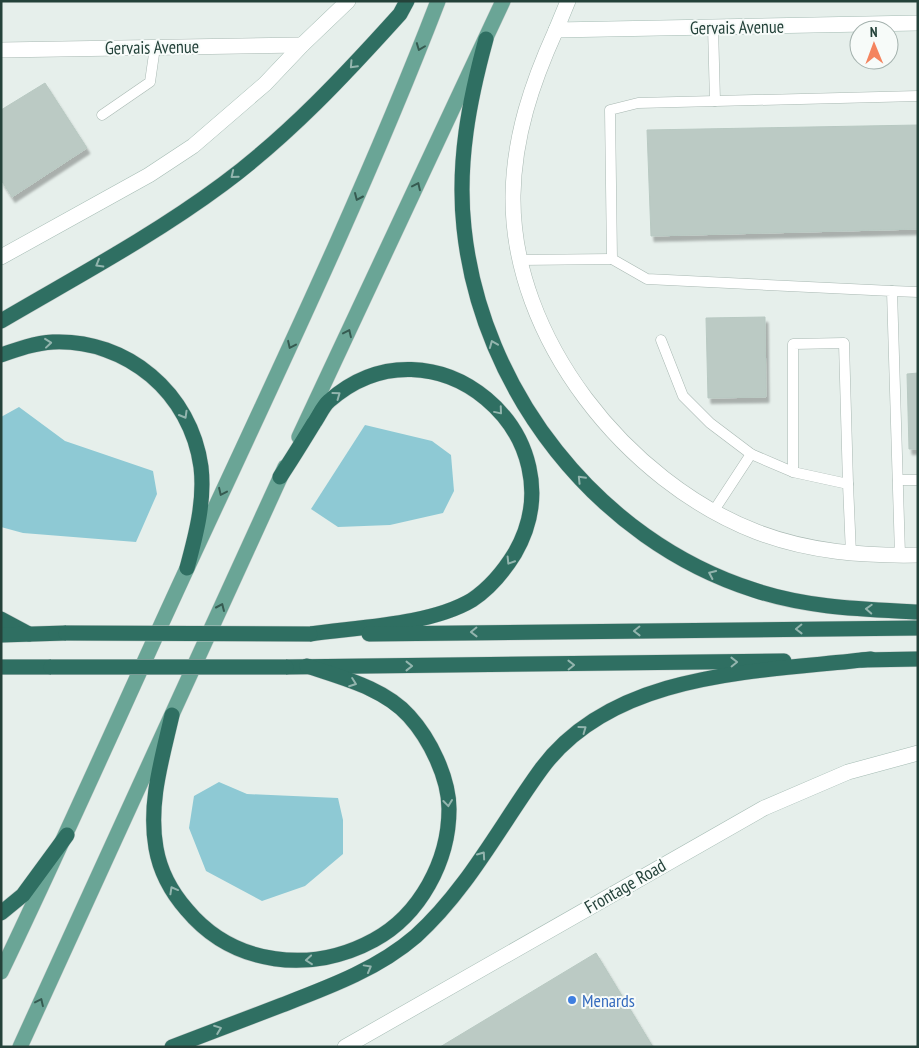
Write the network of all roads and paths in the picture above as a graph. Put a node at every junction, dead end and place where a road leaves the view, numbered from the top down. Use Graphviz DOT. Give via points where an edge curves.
graph roads {
  1 [pos="348,1"];
  2 [pos="407,1"];
  3 [pos="438,1"];
  4 [pos="503,1"];
  5 [pos="568,1"];
  6 [pos="918,23"];
  7 [pos="712,27"];
  8 [pos="556,30"];
  9 [pos="486,39"];
  10 [pos="302,45"];
  11 [pos="155,47"];
  12 [pos="1,50"];
  13 [pos="918,96"];
  14 [pos="715,101"];
  15 [pos="102,116"];
  16 [pos="1,257"];
  17 [pos="612,259"];
  18 [pos="520,260"];
  19 [pos="892,291"];
  20 [pos="918,292"];
  21 [pos="1,321"];
  22 [pos="662,340"];
  23 [pos="1,355"];
  24 [pos="751,454"];
  25 [pos="793,472"];
  26 [pos="280,477"];
  27 [pos="898,480"];
  28 [pos="918,480"];
  29 [pos="848,484"];
  30 [pos="713,512"];
  31 [pos="851,554"];
  32 [pos="900,555"];
  33 [pos="918,555"];
  34 [pos="187,568"];
  35 [pos="918,612"];
  36 [pos="1,619"];
  37 [pos="918,628"];
  38 [pos="31,634"];
  39 [pos="310,634"];
  40 [pos="1,635"];
  41 [pos="918,659"];
  42 [pos="871,660"];
  43 [pos="307,666"];
  44 [pos="1,667"];
  45 [pos="172,715"];
  46 [pos="918,752"];
  47 [pos="67,835"];
  48 [pos="1,914"];
  49 [pos="1,972"];
  50 [pos="20,1047"];
  51 [pos="172,1047"];
  52 [pos="345,1047"];
  1 -- 10 [label="street"];
  2 -- 21 [label="highway, one-way" via="400,14 318,102 224,184 155,231"];
  3 -- 34 [label="main road, one-way" via="377,153"];
  4 -- 9 [label="main road"];
  5 -- 8 [label="street"];
  6 -- 7 [label="street, Gervais Avenue"];
  7 -- 8 [label="street, Gervais Avenue"];
  7 -- 14 [label="lane"];
  8 -- 18 [label="street" via="533,82 515,161 513,195"];
  26 -- 9 [label="main road, one-way"];
  35 -- 9 [label="highway, one-way" via="800,603 715,576 637,530 600,499 546,436 522,404 502,367 484,322 471,275 464,227 464,137 472,89"];
  10 -- 11 [label="street, Gervais Avenue"];
  10 -- 16 [label="street" via="259,90 193,146 149,175"];
  11 -- 12 [label="street, Gervais Avenue"];
  11 -- 15 [label="lane" via="150,82"];
  13 -- 14 [label="lane"];
  14 -- 17 [label="lane" via="638,103 610,110"];
  17 -- 18 [label="lane"];
  17 -- 19 [label="lane" via="646,279"];
  18 -- 30 [label="street" via="544,328 583,394 638,458 667,483"];
  19 -- 20 [label="lane"];
  19 -- 27 [label="lane"];
  22 -- 24 [label="lane" via="683,396 710,423"];
  23 -- 34 [label="highway, one-way" via="50,342 84,344 132,361 153,376 172,396 189,425 200,466 200,513"];
  24 -- 25 [label="lane"];
  24 -- 30 [label="lane"];
  25 -- 29 [label="lane"];
  25 -- 29 [label="lane" via="792,344 844,343"];
  26 -- 39 [label="highway, one-way" via="327,402 369,377 409,368 455,378 475,389 510,424 529,468 531,498 520,544 508,566 473,599 431,617"];
  45 -- 26 [label="main road, one-way"];
  27 -- 28 [label="lane"];
  27 -- 32 [label="lane"];
  29 -- 31 [label="lane"];
  30 -- 31 [label="street" via="794,544"];
  31 -- 32 [label="street"];
  32 -- 33 [label="street"];
  34 -- 47 [label="main road"];
  36 -- 38 [label="highway"];
  37 -- 39 [label="highway, one-way"];
  38 -- 39 [label="highway, bridge"];
  38 -- 40 [label="highway"];
  41 -- 42 [label="highway"];
  43 -- 42 [label="highway, one-way"];
  51 -- 42 [label="highway, one-way" via="328,988 390,955 409,941 441,911 463,883 543,766 582,729 611,711 644,694 679,684"];
  43 -- 44 [label="highway, bridge"];
  43 -- 45 [label="highway, one-way" via="369,688 410,716 436,759 445,783 449,808 440,860 417,902 399,922 376,939 349,952 323,959 296,961 244,952 196,921 178,900 156,849 152,822 154,793"];
  50 -- 45 [label="main road, one-way"];
  46 -- 52 [label="street, Frontage Road" via="848,772 764,808"];
  47 -- 48 [label="highway" via="22,895"];
  47 -- 49 [label="main road"];
}
